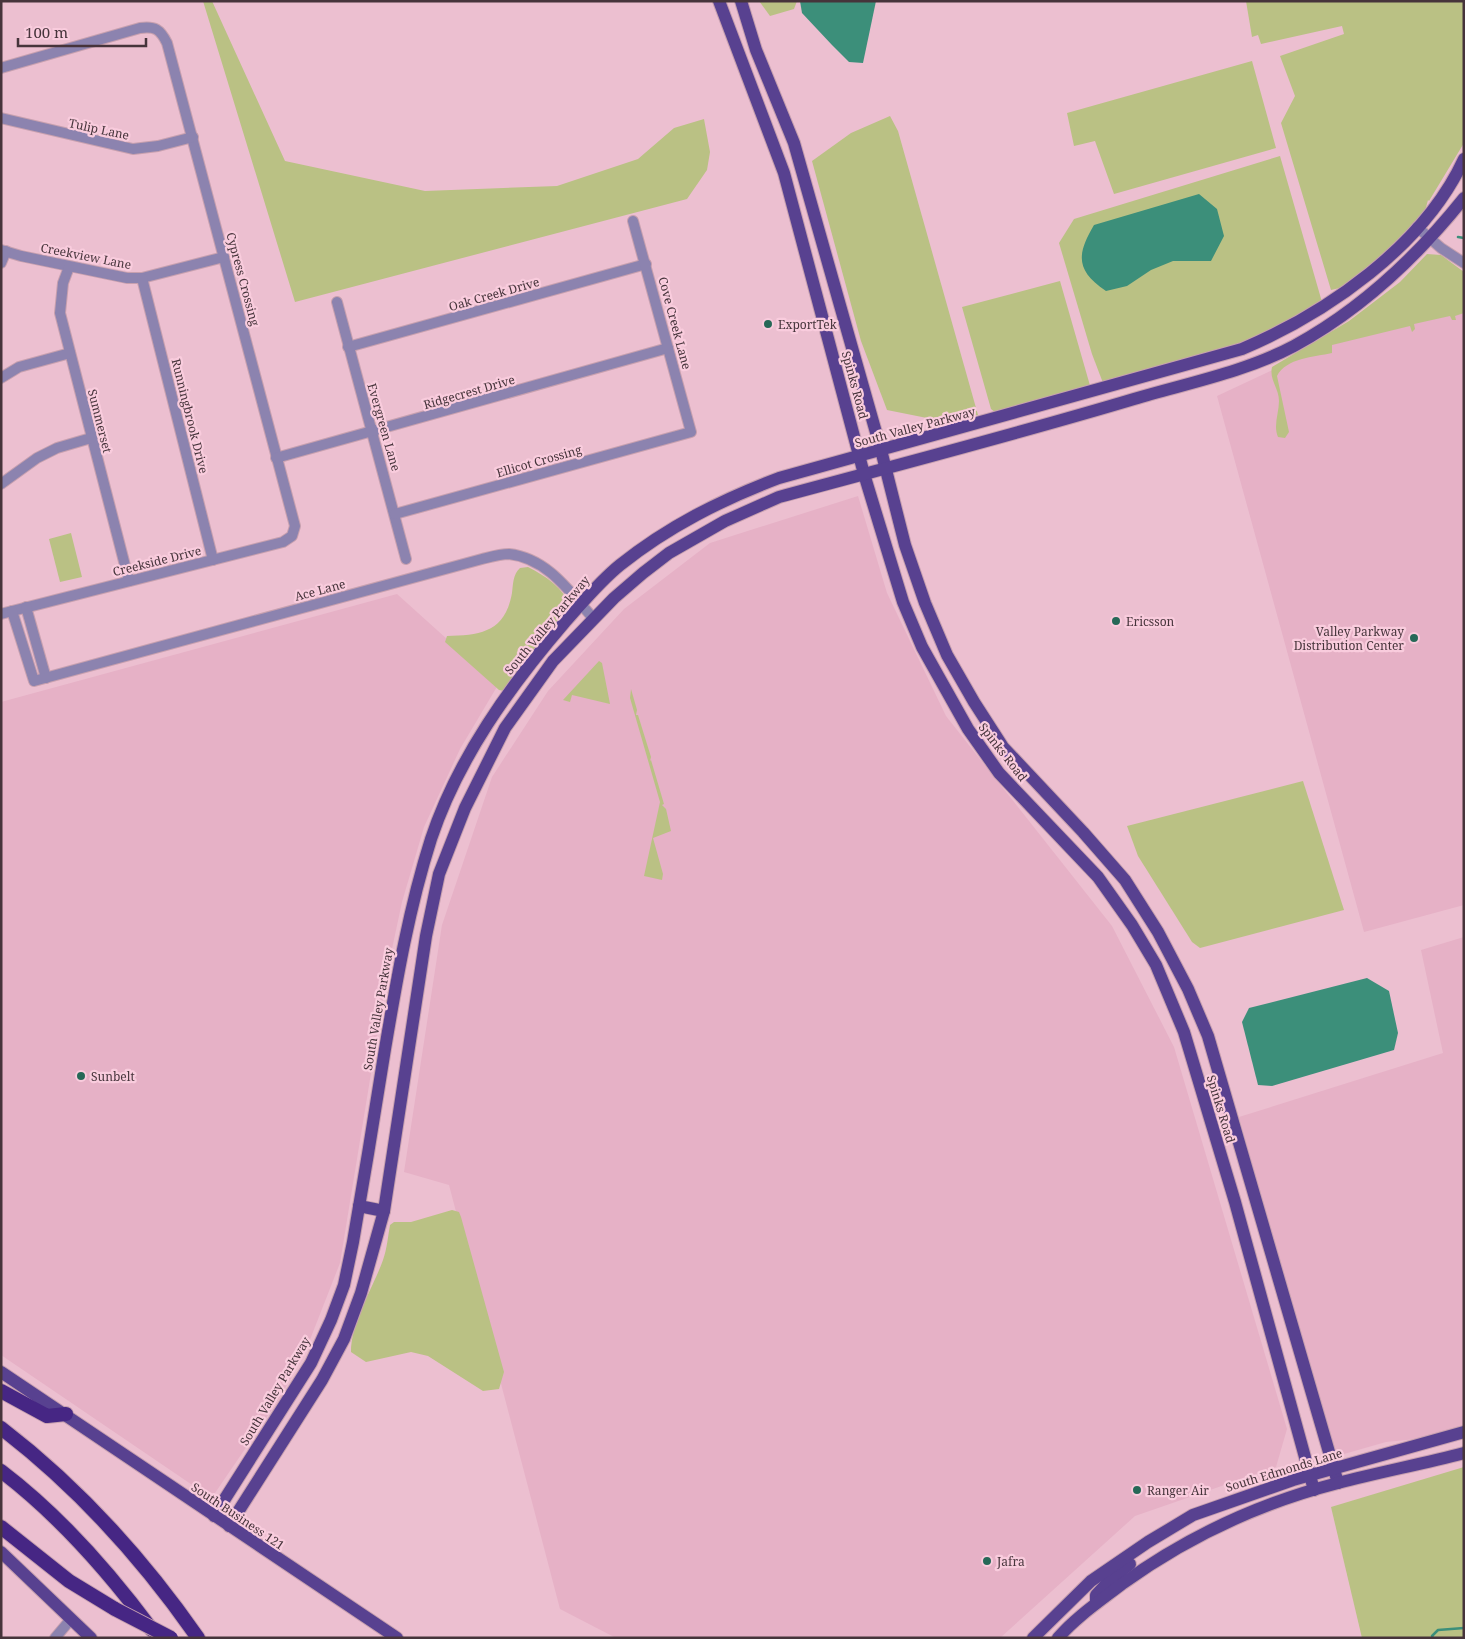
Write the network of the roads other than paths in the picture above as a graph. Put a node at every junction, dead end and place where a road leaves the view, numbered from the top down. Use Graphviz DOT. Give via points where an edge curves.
graph roads {
  1 [pos="719,1"];
  2 [pos="741,1"];
  3 [pos="1,68"];
  4 [pos="1,118"];
  5 [pos="193,137"];
  6 [pos="1464,159"];
  7 [pos="1464,198"];
  8 [pos="633,221"];
  9 [pos="818,226"];
  10 [pos="1417,227"];
  11 [pos="800,230"];
  12 [pos="1430,239"];
  13 [pos="3,250"];
  14 [pos="224,257"];
  15 [pos="1,263"];
  16 [pos="646,264"];
  17 [pos="1464,264"];
  18 [pos="68,267"];
  19 [pos="142,278"];
  20 [pos="337,302"];
  21 [pos="1250,346"];
  22 [pos="348,347"];
  23 [pos="668,348"];
  24 [pos="70,353"];
  25 [pos="1254,364"];
  26 [pos="1,378"];
  27 [pos="1096,391"];
  28 [pos="1101,409"];
  29 [pos="372,432"];
  30 [pos="691,432"];
  31 [pos="91,438"];
  32 [pos="881,450"];
  33 [pos="860,456"];
  34 [pos="276,458"];
  35 [pos="885,468"];
  36 [pos="864,474"];
  37 [pos="1,484"];
  38 [pos="395,514"];
  39 [pos="292,536"];
  40 [pos="406,559"];
  41 [pos="213,560"];
  42 [pos="129,581"];
  43 [pos="581,604"];
  44 [pos="26,607"];
  45 [pos="12,611"];
  46 [pos="1,614"];
  47 [pos="593,618"];
  48 [pos="46,678"];
  49 [pos="448,801"];
  50 [pos="465,808"];
  51 [pos="1066,815"];
  52 [pos="1051,829"];
  53 [pos="1170,956"];
  54 [pos="1156,965"];
  55 [pos="359,1206"];
  56 [pos="384,1211"];
  57 [pos="1,1372"];
  58 [pos="1,1391"];
  59 [pos="66,1414"];
  60 [pos="1,1428"];
  61 [pos="1464,1432"];
  62 [pos="1464,1453"];
  63 [pos="1333,1468"];
  64 [pos="1,1471"];
  65 [pos="1310,1475"];
  66 [pos="1338,1483"];
  67 [pos="1314,1490"];
  68 [pos="214,1516"];
  69 [pos="229,1526"];
  70 [pos="1,1527"];
  71 [pos="1,1552"];
  72 [pos="1133,1553"];
  73 [pos="1096,1603"];
  74 [pos="71,1619"];
  75 [pos="55,1638"];
  76 [pos="91,1638"];
  77 [pos="158,1638"];
  78 [pos="171,1638"];
  79 [pos="198,1638"];
  80 [pos="397,1638"];
  81 [pos="1032,1638"];
  82 [pos="1058,1638"];
  1 -- 11 [label="main road, Spinks Road" via="772,137"];
  2 -- 9 [label="main road, Spinks Road" via="756,50 794,143"];
  3 -- 5 [label="street, Cypress Crossing" via="151,27 159,30 167,43"];
  4 -- 5 [label="street, Tulip Lane" via="132,149"];
  5 -- 14 [label="street, Cypress Crossing"];
  6 -- 10 [label="main road, South Valley Parkway" via="1440,199"];
  7 -- 12 [label="main road"];
  8 -- 16 [label="street, Cove Creek Lane"];
  9 -- 11 [label="main road"];
  9 -- 32 [label="main road, Spinks Road"];
  10 -- 12 [label="street"];
  10 -- 21 [label="main road, South Valley Parkway" via="1356,284 1294,325"];
  11 -- 33 [label="main road, Spinks Road"];
  12 -- 17 [label="street"];
  12 -- 25 [label="main road" via="1368,298 1294,346"];
  13 -- 15 [label="street"];
  13 -- 18 [label="street, Creekview Lane"];
  14 -- 19 [label="street, Creekview Lane"];
  14 -- 34 [label="street, Cypress Crossing"];
  16 -- 22 [label="street, Oak Creek Drive"];
  16 -- 23 [label="street, Cove Creek Lane"];
  18 -- 19 [label="street, Creekview Lane" via="110,276"];
  18 -- 24 [label="street, Summerset" via="62,283 60,313"];
  19 -- 41 [label="street, Runningbrook Drive"];
  20 -- 22 [label="street, Evergreen Lane"];
  21 -- 25 [label="main road"];
  21 -- 27 [label="main road, South Valley Parkway"];
  22 -- 29 [label="street, Evergreen Lane"];
  23 -- 29 [label="street, Ridgecrest Drive"];
  23 -- 30 [label="street, Cove Creek Lane"];
  24 -- 26 [label="street" via="19,367"];
  24 -- 31 [label="street, Summerset"];
  25 -- 28 [label="main road"];
  27 -- 28 [label="main road"];
  27 -- 32 [label="main road, South Valley Parkway"];
  28 -- 35 [label="main road"];
  29 -- 34 [label="street, Ridgecrest Drive"];
  29 -- 38 [label="street, Evergreen Lane"];
  30 -- 38 [label="street, Ellicot Crossing"];
  31 -- 37 [label="street" via="37,458"];
  31 -- 42 [label="street, Summerset"];
  32 -- 33 [label="main road, South Valley Parkway"];
  32 -- 35 [label="main road, Spinks Road"];
  33 -- 36 [label="main road, Spinks Road"];
  33 -- 43 [label="main road, South Valley Parkway" via="779,478 736,494 697,514 659,536 620,565"];
  34 -- 39 [label="street, Cypress Crossing" via="295,526"];
  35 -- 36 [label="main road"];
  35 -- 51 [label="main road, Spinks Road" via="905,545 947,655 1003,747"];
  36 -- 47 [label="main road" via="779,497 724,521 669,553"];
  36 -- 52 [label="main road, Spinks Road" via="903,602 945,691 999,773"];
  38 -- 40 [label="street, Evergreen Lane"];
  39 -- 41 [label="street, Creekside Drive" via="283,542"];
  41 -- 42 [label="street, Creekside Drive"];
  42 -- 44 [label="street, Creekside Drive"];
  43 -- 47 [label="street, Ace Lane"];
  43 -- 48 [label="street, Ace Lane" via="558,579 536,562 508,554"];
  43 -- 49 [label="main road, South Valley Parkway" via="512,687 481,734"];
  44 -- 45 [label="street, Creekside Drive"];
  44 -- 48 [label="street"];
  45 -- 46 [label="street, Creekside Drive"];
  45 -- 48 [label="street, Ace Lane" via="34,681"];
  47 -- 50 [label="main road" via="553,661 505,728"];
  49 -- 50 [label="main road"];
  49 -- 55 [label="main road, South Valley Parkway" via="432,836 405,932"];
  50 -- 56 [label="main road" via="440,874 426,936"];
  51 -- 52 [label="main road"];
  51 -- 53 [label="main road, Spinks Road" via="1125,880"];
  52 -- 54 [label="main road, Spinks Road" via="1098,878"];
  53 -- 54 [label="main road"];
  53 -- 63 [label="main road, Spinks Road" via="1208,1036"];
  54 -- 65 [label="main road, Spinks Road" via="1186,1042 1235,1202"];
  55 -- 56 [label="main road"];
  55 -- 68 [label="main road, South Valley Parkway" via="344,1284 331,1320 315,1354"];
  56 -- 69 [label="main road" via="361,1293 344,1339 322,1380"];
  57 -- 59 [label="main road, South Business 121"];
  58 -- 59 [label="highway" via="47,1416"];
  59 -- 68 [label="main road, South Business 121"];
  60 -- 79 [label="highway" via="48,1467 114,1532 145,1566"];
  61 -- 63 [label="main road, South Edmonds Lane"];
  62 -- 66 [label="main road"];
  63 -- 65 [label="main road, South Edmonds Lane"];
  63 -- 66 [label="main road, Spinks Road"];
  64 -- 77 [label="highway" via="74,1538"];
  65 -- 67 [label="main road, Spinks Road"];
  65 -- 72 [label="main road, South Edmonds Lane" via="1193,1515"];
  66 -- 67 [label="main road"];
  67 -- 73 [label="main road" via="1219,1526 1139,1572"];
  68 -- 69 [label="main road, South Business 121"];
  69 -- 80 [label="main road, South Business 121"];
  70 -- 78 [label="highway, bridge" via="69,1581"];
  71 -- 74 [label="main road"];
  72 -- 73 [label="main road" via="1132,1562 1102,1587"];
  72 -- 81 [label="main road, South Edmonds Lane" via="1092,1581"];
  73 -- 82 [label="main road"];
  74 -- 75 [label="street"];
  74 -- 76 [label="main road"];
}
